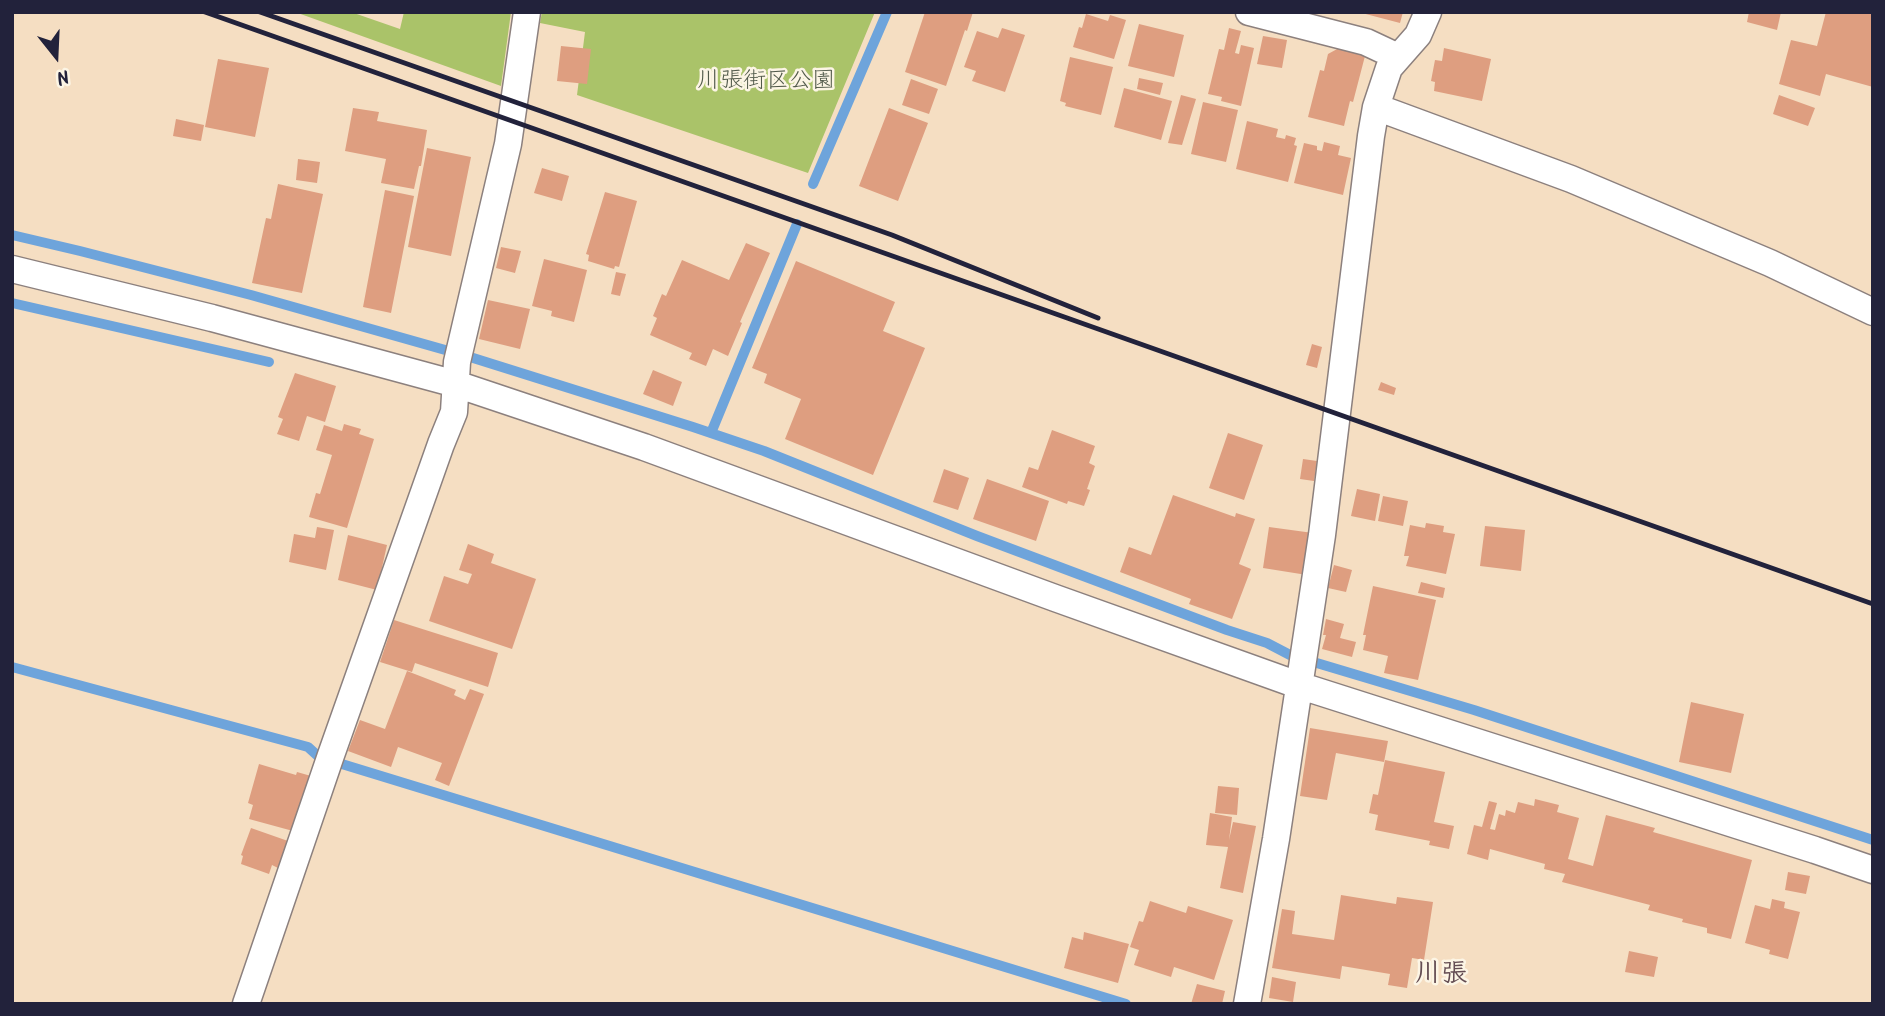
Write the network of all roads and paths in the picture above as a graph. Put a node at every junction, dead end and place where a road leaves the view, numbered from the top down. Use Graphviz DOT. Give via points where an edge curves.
graph roads {
  1 [pos="527,12"];
  2 [pos="1249,12"];
  3 [pos="1428,12"];
  4 [pos="1398,57"];
  5 [pos="1376,107"];
  6 [pos="12,269"];
  7 [pos="1873,312"];
  8 [pos="458,364"];
  9 [pos="1302,667"];
  10 [pos="1873,870"];
  11 [pos="246,1004"];
  12 [pos="1247,1004"];
  1 -- 8 [label="street" via="508,144"];
  2 -- 4 [label="street" via="1366,42"];
  3 -- 4 [label="street" via="1418,35"];
  4 -- 5 [label="street" via="1389,68"];
  5 -- 7 [label="street" via="1571,179 1770,262"];
  5 -- 9 [label="street"];
  6 -- 8 [label="street" via="212,318"];
  8 -- 9 [label="street" via="644,447 1068,603"];
  8 -- 11 [label="street" via="454,412"];
  9 -- 10 [label="street"];
  9 -- 12 [label="street"];
}
